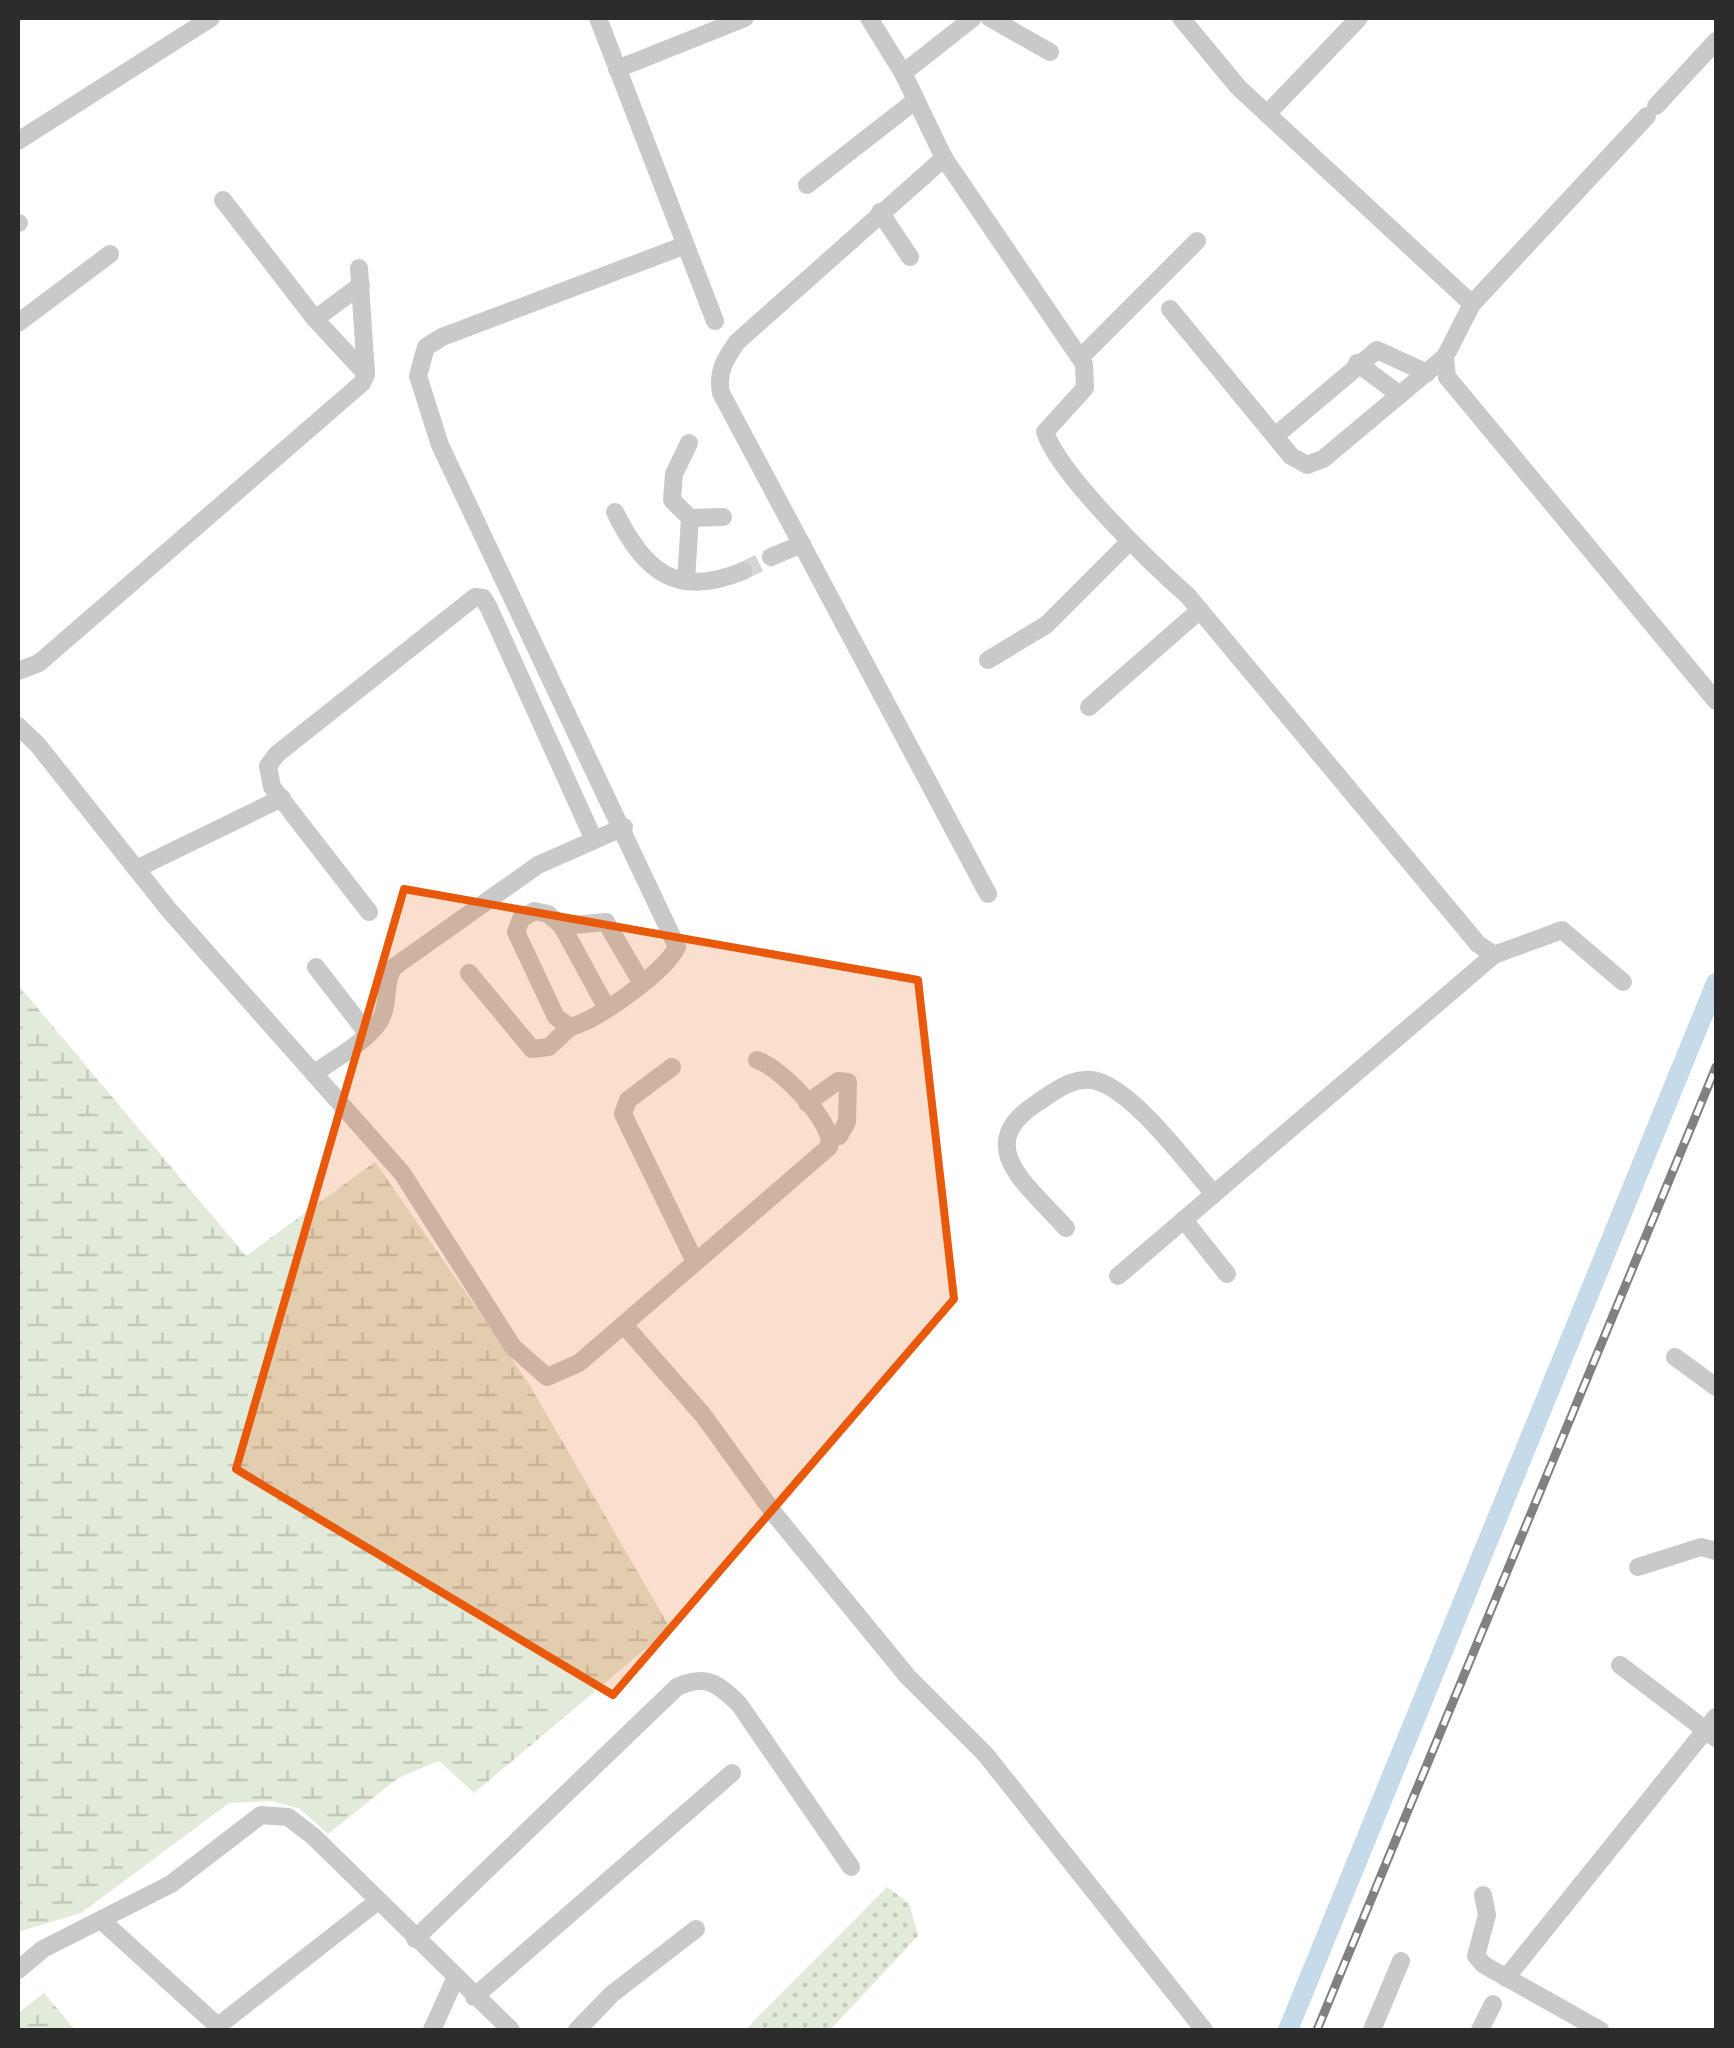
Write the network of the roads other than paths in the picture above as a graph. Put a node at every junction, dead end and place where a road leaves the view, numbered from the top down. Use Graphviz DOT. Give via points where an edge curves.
graph roads {
  1 [pos="212,18"];
  2 [pos="598,18"];
  3 [pos="746,18"];
  4 [pos="869,18"];
  5 [pos="973,18"];
  6 [pos="990,18"];
  7 [pos="1181,18"];
  8 [pos="1358,18"];
  9 [pos="1716,41"];
  10 [pos="1050,52"];
  11 [pos="617,69"];
  12 [pos="904,74"];
  13 [pos="916,100"];
  14 [pos="1267,114"];
  15 [pos="18,141"];
  16 [pos="944,158"];
  17 [pos="807,185"];
  18 [pos="223,200"];
  19 [pos="880,212"];
  20 [pos="1197,241"];
  21 [pos="683,246"];
  22 [pos="110,254"];
  23 [pos="910,257"];
  24 [pos="1472,304"];
  25 [pos="1170,309"];
  26 [pos="314,319"];
  27 [pos="714,321"];
  28 [pos="18,323"];
  29 [pos="1080,357"];
  30 [pos="1445,357"];
  31 [pos="1357,363"];
  32 [pos="1426,373"];
  33 [pos="366,374"];
  34 [pos="1400,395"];
  35 [pos="1275,436"];
  36 [pos="689,443"];
  37 [pos="615,512"];
  38 [pos="722,517"];
  39 [pos="690,518"];
  40 [pos="1130,541"];
  41 [pos="802,544"];
  42 [pos="771,557"];
  43 [pos="743,570"];
  44 [pos="686,580"];
  45 [pos="1200,610"];
  46 [pos="988,660"];
  47 [pos="18,671"];
  48 [pos="1716,701"];
  49 [pos="1089,707"];
  50 [pos="18,726"];
  51 [pos="282,798"];
  52 [pos="624,827"];
  53 [pos="594,840"];
  54 [pos="136,869"];
  55 [pos="988,894"];
  56 [pos="369,912"];
  57 [pos="562,926"];
  58 [pos="1494,955"];
  59 [pos="316,967"];
  60 [pos="470,974"];
  61 [pos="641,982"];
  62 [pos="1623,982"];
  63 [pos="606,1007"];
  64 [pos="570,1027"];
  65 [pos="367,1033"];
  66 [pos="758,1060"];
  67 [pos="672,1067"];
  68 [pos="314,1074"];
  69 [pos="807,1102"];
  70 [pos="832,1137"];
  71 [pos="1214,1194"];
  72 [pos="1184,1220"];
  73 [pos="1066,1228"];
  74 [pos="696,1262"];
  75 [pos="1228,1274"];
  76 [pos="1118,1276"];
  77 [pos="624,1325"];
  78 [pos="1675,1357"];
  79 [pos="1716,1387"];
  80 [pos="1716,1551"];
  81 [pos="1638,1567"];
  82 [pos="1620,1665"];
  83 [pos="1713,1728"];
  84 [pos="732,1773"];
  85 [pos="851,1867"];
  86 [pos="1482,1895"];
  87 [pos="378,1901"];
  88 [pos="101,1920"];
  89 [pos="696,1928"];
  90 [pos="415,1939"];
  91 [pos="1402,1961"];
  92 [pos="18,1970"];
  93 [pos="1506,1978"];
  94 [pos="454,1979"];
  95 [pos="474,1997"];
  96 [pos="1493,2004"];
  97 [pos="220,2028"];
  98 [pos="432,2030"];
  99 [pos="510,2030"];
  100 [pos="577,2030"];
  101 [pos="1204,2030"];
  102 [pos="1372,2030"];
  103 [pos="1480,2030"];
  104 [pos="1600,2030"];
  1 -- 15 [label="street"];
  2 -- 11 [label="street"];
  3 -- 11 [label="street"];
  4 -- 12 [label="street"];
  5 -- 12 [label="street"];
  6 -- 10 [label="street"];
  7 -- 14 [label="street"];
  8 -- 14 [label="street"];
  9 -- 24 [label="street"];
  11 -- 21 [label="street"];
  12 -- 13 [label="street"];
  13 -- 16 [label="street"];
  13 -- 17 [label="street"];
  14 -- 24 [label="street"];
  16 -- 19 [label="street"];
  16 -- 29 [label="street"];
  18 -- 26 [label="street"];
  19 -- 23 [label="street"];
  19 -- 41 [label="street" via="737,342 718,380"];
  20 -- 29 [label="street"];
  21 -- 27 [label="street"];
  21 -- 52 [label="street" via="442,337 426,347 418,376 440,445"];
  22 -- 28 [label="street"];
  24 -- 30 [label="street"];
  25 -- 35 [label="street"];
  26 -- 33 [label="street"];
  26 -- 33 [label="street" via="360,277"];
  29 -- 40 [label="street" via="1088,372 1084,388 1045,432"];
  30 -- 32 [label="street"];
  30 -- 48 [label="street" via="1447,377"];
  31 -- 32 [label="street" via="1383,350"];
  31 -- 34 [label="street"];
  31 -- 35 [label="street"];
  32 -- 34 [label="street"];
  33 -- 47 [label="street" via="358,390 40,663"];
  34 -- 35 [label="street" via="1314,464 1300,463"];
  36 -- 39 [label="street" via="670,488 676,509"];
  37 -- 44 [label="street" via="648,566"];
  38 -- 39 [label="street"];
  39 -- 44 [label="street"];
  40 -- 45 [label="street"];
  40 -- 46 [label="street" via="1046,625"];
  41 -- 42 [label="street"];
  41 -- 55 [label="street"];
  43 -- 44 [label="street" via="718,581"];
  45 -- 49 [label="street"];
  45 -- 58 [label="street" via="1478,944"];
  50 -- 54 [label="street"];
  51 -- 53 [label="street" via="267,776 277,754 465,603 483,598"];
  51 -- 54 [label="street"];
  51 -- 56 [label="street"];
  52 -- 53 [label="street"];
  52 -- 61 [label="street" via="677,947"];
  53 -- 65 [label="street" via="512,882 394,967 382,1019"];
  54 -- 68 [label="street"];
  57 -- 61 [label="street" via="606,922"];
  57 -- 63 [label="street"];
  57 -- 64 [label="street" via="534,910 520,919 516,932 556,1017"];
  58 -- 62 [label="street" via="1562,930"];
  58 -- 71 [label="street"];
  59 -- 65 [label="street"];
  60 -- 64 [label="street" via="532,1049 549,1046"];
  61 -- 63 [label="street"];
  63 -- 64 [label="street"];
  65 -- 68 [label="street"];
  66 -- 69 [label="street"];
  67 -- 74 [label="street" via="628,1100 623,1114"];
  68 -- 77 [label="street" via="402,1172 503,1332 536,1372 546,1377 567,1371"];
  69 -- 70 [label="street"];
  69 -- 70 [label="street" via="838,1081 848,1082 847,1122"];
  70 -- 74 [label="street" via="812,1164"];
  71 -- 72 [label="street"];
  71 -- 73 [label="street" via="1128,1100 1091,1080 1065,1085 1015,1117 1004,1145 1011,1164"];
  72 -- 75 [label="street"];
  72 -- 76 [label="street"];
  74 -- 77 [label="street"];
  77 -- 101 [label="street" via="712,1425 776,1516 908,1677 986,1755"];
  78 -- 79 [label="street"];
  80 -- 81 [label="street" via="1700,1547"];
  82 -- 83 [label="street"];
  83 -- 93 [label="street"];
  84 -- 95 [label="street"];
  85 -- 90 [label="street" via="739,1704 715,1682 696,1678 677,1687"];
  86 -- 93 [label="street" via="1486,1915 1476,1956"];
  87 -- 88 [label="street" via="298,1824 270,1813 171,1884"];
  87 -- 90 [label="street"];
  87 -- 97 [label="street"];
  88 -- 92 [label="street" via="43,1949"];
  88 -- 97 [label="street"];
  89 -- 100 [label="street"];
  90 -- 94 [label="street"];
  91 -- 102 [label="street"];
  93 -- 104 [label="street"];
  94 -- 95 [label="street"];
  94 -- 98 [label="street"];
  95 -- 99 [label="street"];
  96 -- 103 [label="street"];
}
